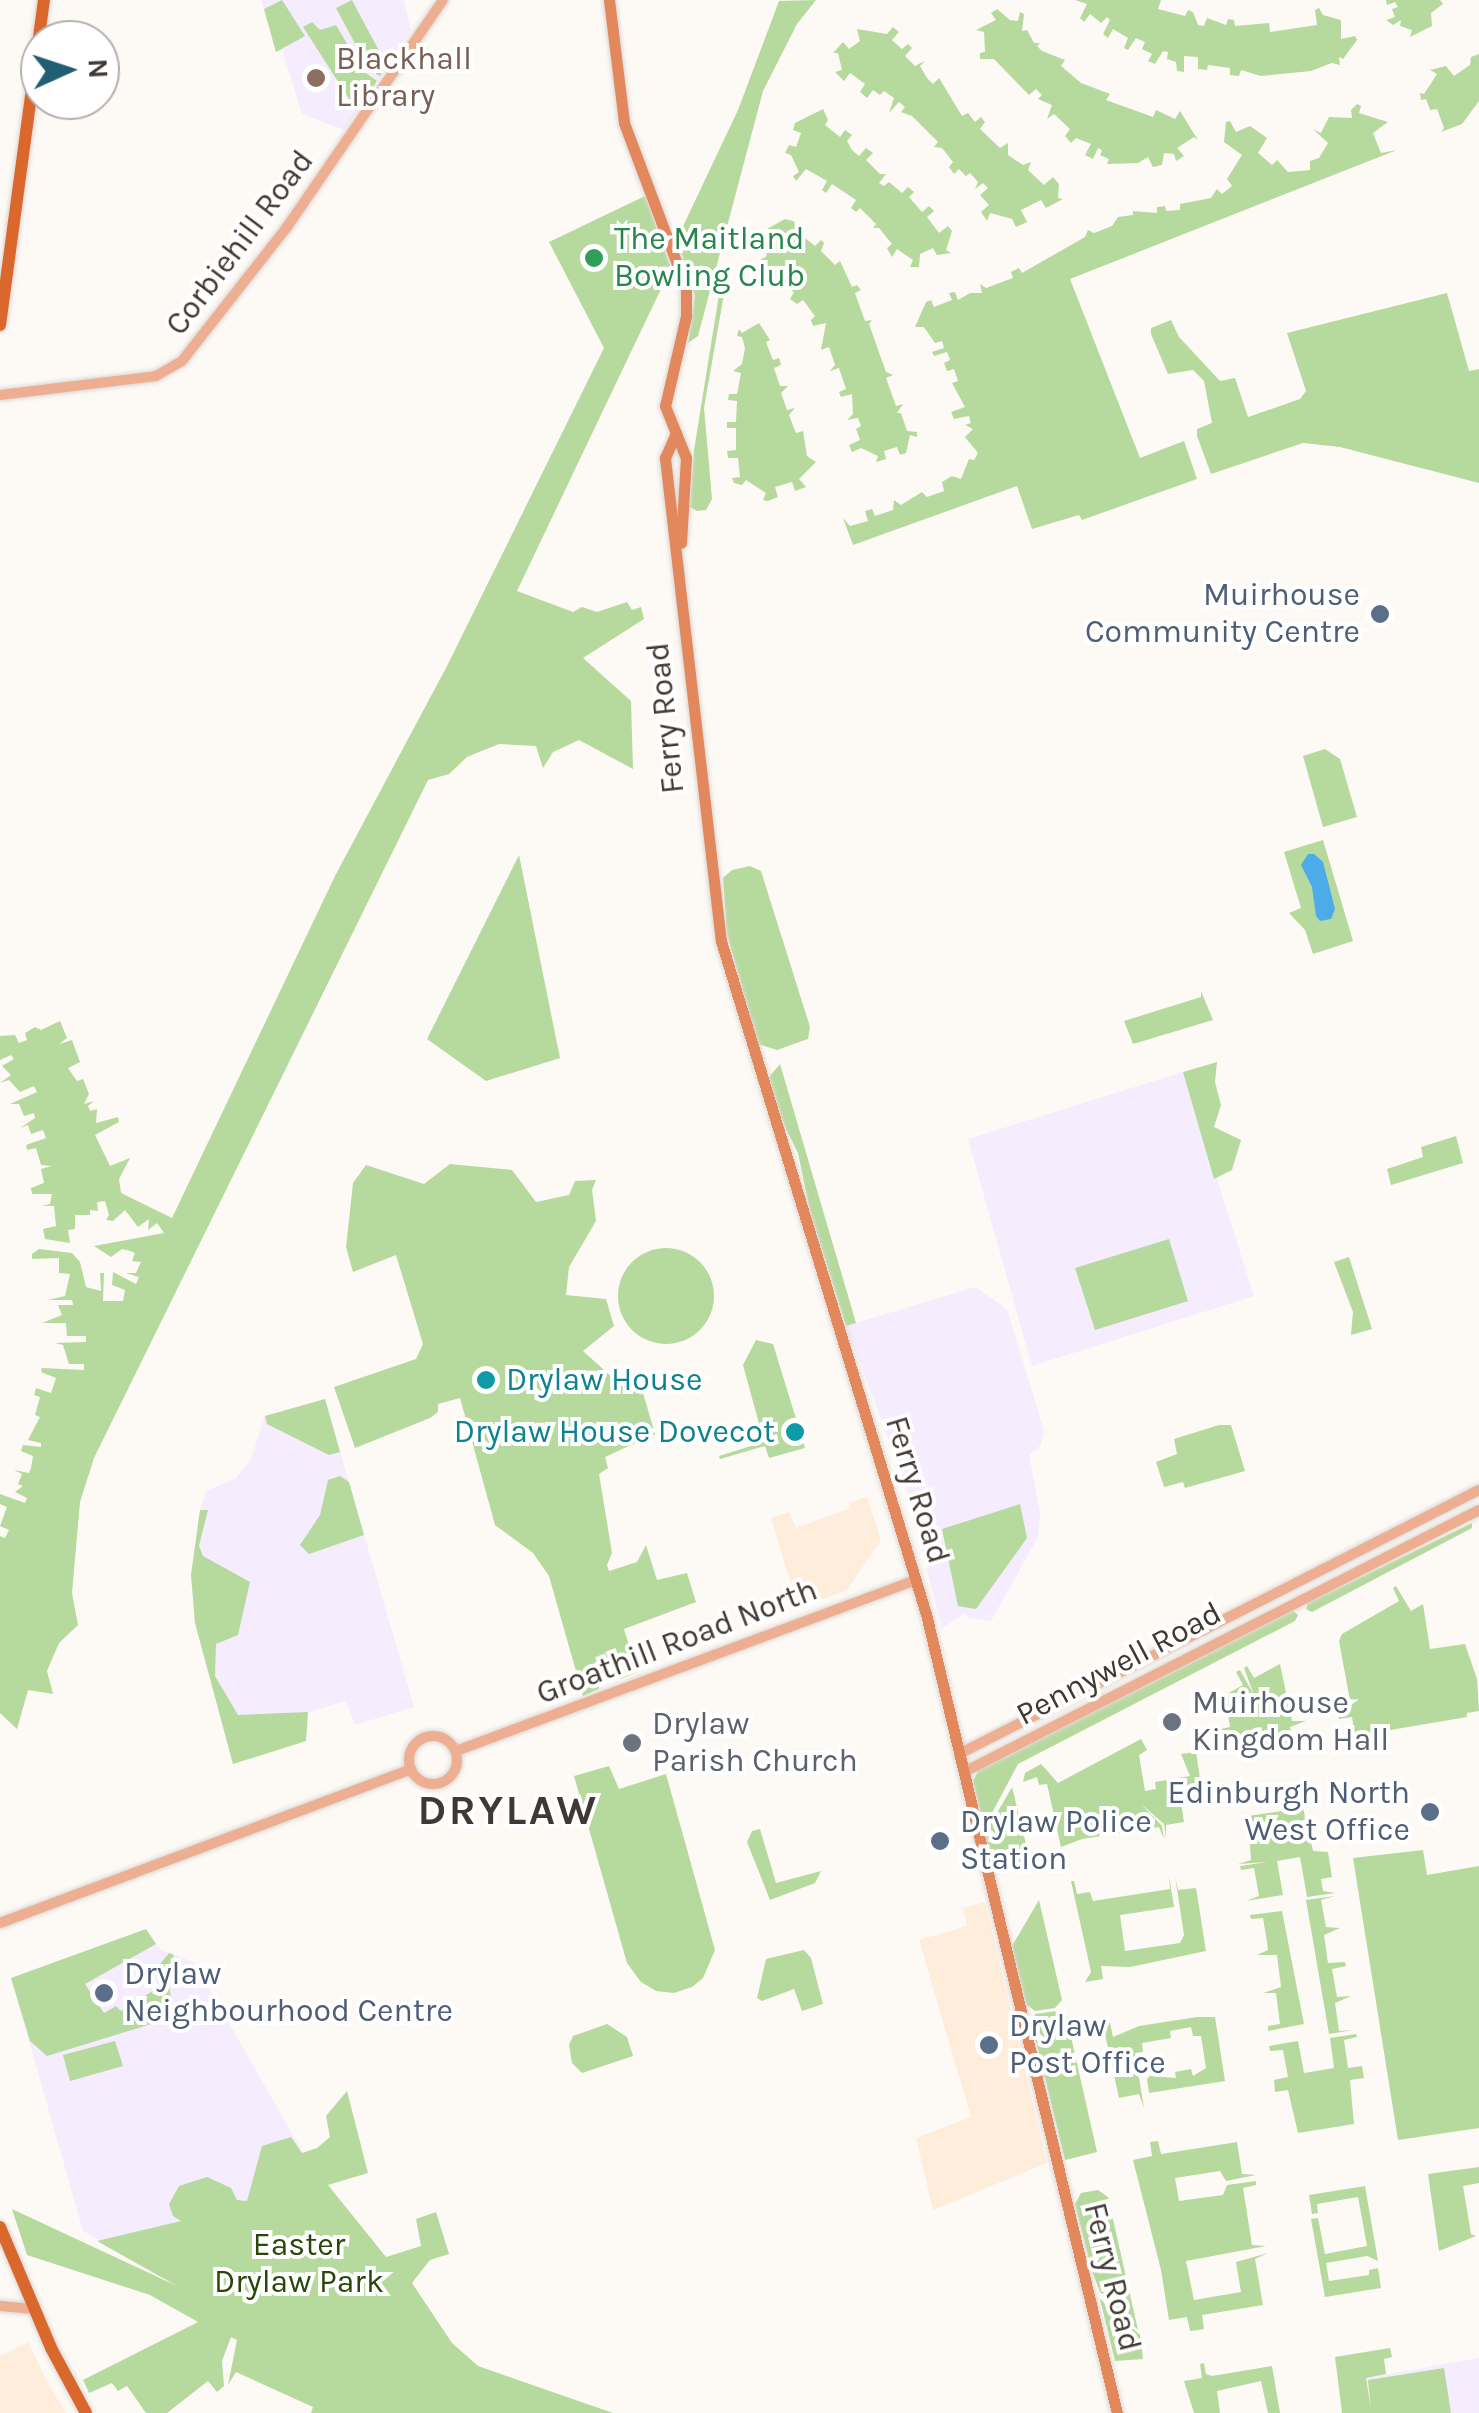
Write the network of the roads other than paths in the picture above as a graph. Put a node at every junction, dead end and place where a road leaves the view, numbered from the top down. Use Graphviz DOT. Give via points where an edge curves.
graph roads {
  1 [pos="44,0"];
  2 [pos="444,0"];
  3 [pos="609,0"];
  4 [pos="0,325"];
  5 [pos="0,396"];
  6 [pos="676,434"];
  7 [pos="679,582"];
  8 [pos="1479,1490"];
  9 [pos="1479,1510"];
  10 [pos="916,1580"];
  11 [pos="1288,1587"];
  12 [pos="1296,1599"];
  13 [pos="456,1751"];
  14 [pos="959,1754"];
  15 [pos="411,1769"];
  16 [pos="964,1772"];
  17 [pos="0,1923"];
  18 [pos="0,2227"];
  19 [pos="0,2306"];
  20 [pos="33,2308"];
  21 [pos="86,2413"];
  22 [pos="1117,2413"];
  1 -- 4 [label="main road"];
  2 -- 5 [label="street, Corbiehill Road" via="287,227 182,361 150,377"];
  3 -- 6 [label="main road, Ferry Road" via="624,124 678,261 686,316 665,406"];
  6 -- 7 [label="main road, Ferry Road" via="686,458"];
  6 -- 7 [label="main road, Ferry Road" via="665,458"];
  7 -- 10 [label="main road, Ferry Road" via="721,941"];
  8 -- 11 [label="street, Pennywell Road"];
  9 -- 12 [label="street, Pennywell Road"];
  10 -- 13 [label="street, Groathill Road North"];
  10 -- 14 [label="main road, Ferry Road"];
  11 -- 12 [label="street"];
  11 -- 14 [label="street, Pennywell Road"];
  12 -- 16 [label="street, Pennywell Road"];
  13 -- 15 [label="street" via="456,1768 446,1781 430,1784"];
  13 -- 15 [label="street, Groathill Road North" via="447,1740 427,1736 413,1746"];
  14 -- 16 [label="main road, Ferry Road"];
  15 -- 17 [label="street"];
  16 -- 22 [label="main road, Ferry Road"];
  18 -- 20 [label="main road"];
  19 -- 20 [label="street"];
  20 -- 21 [label="main road"];
}
